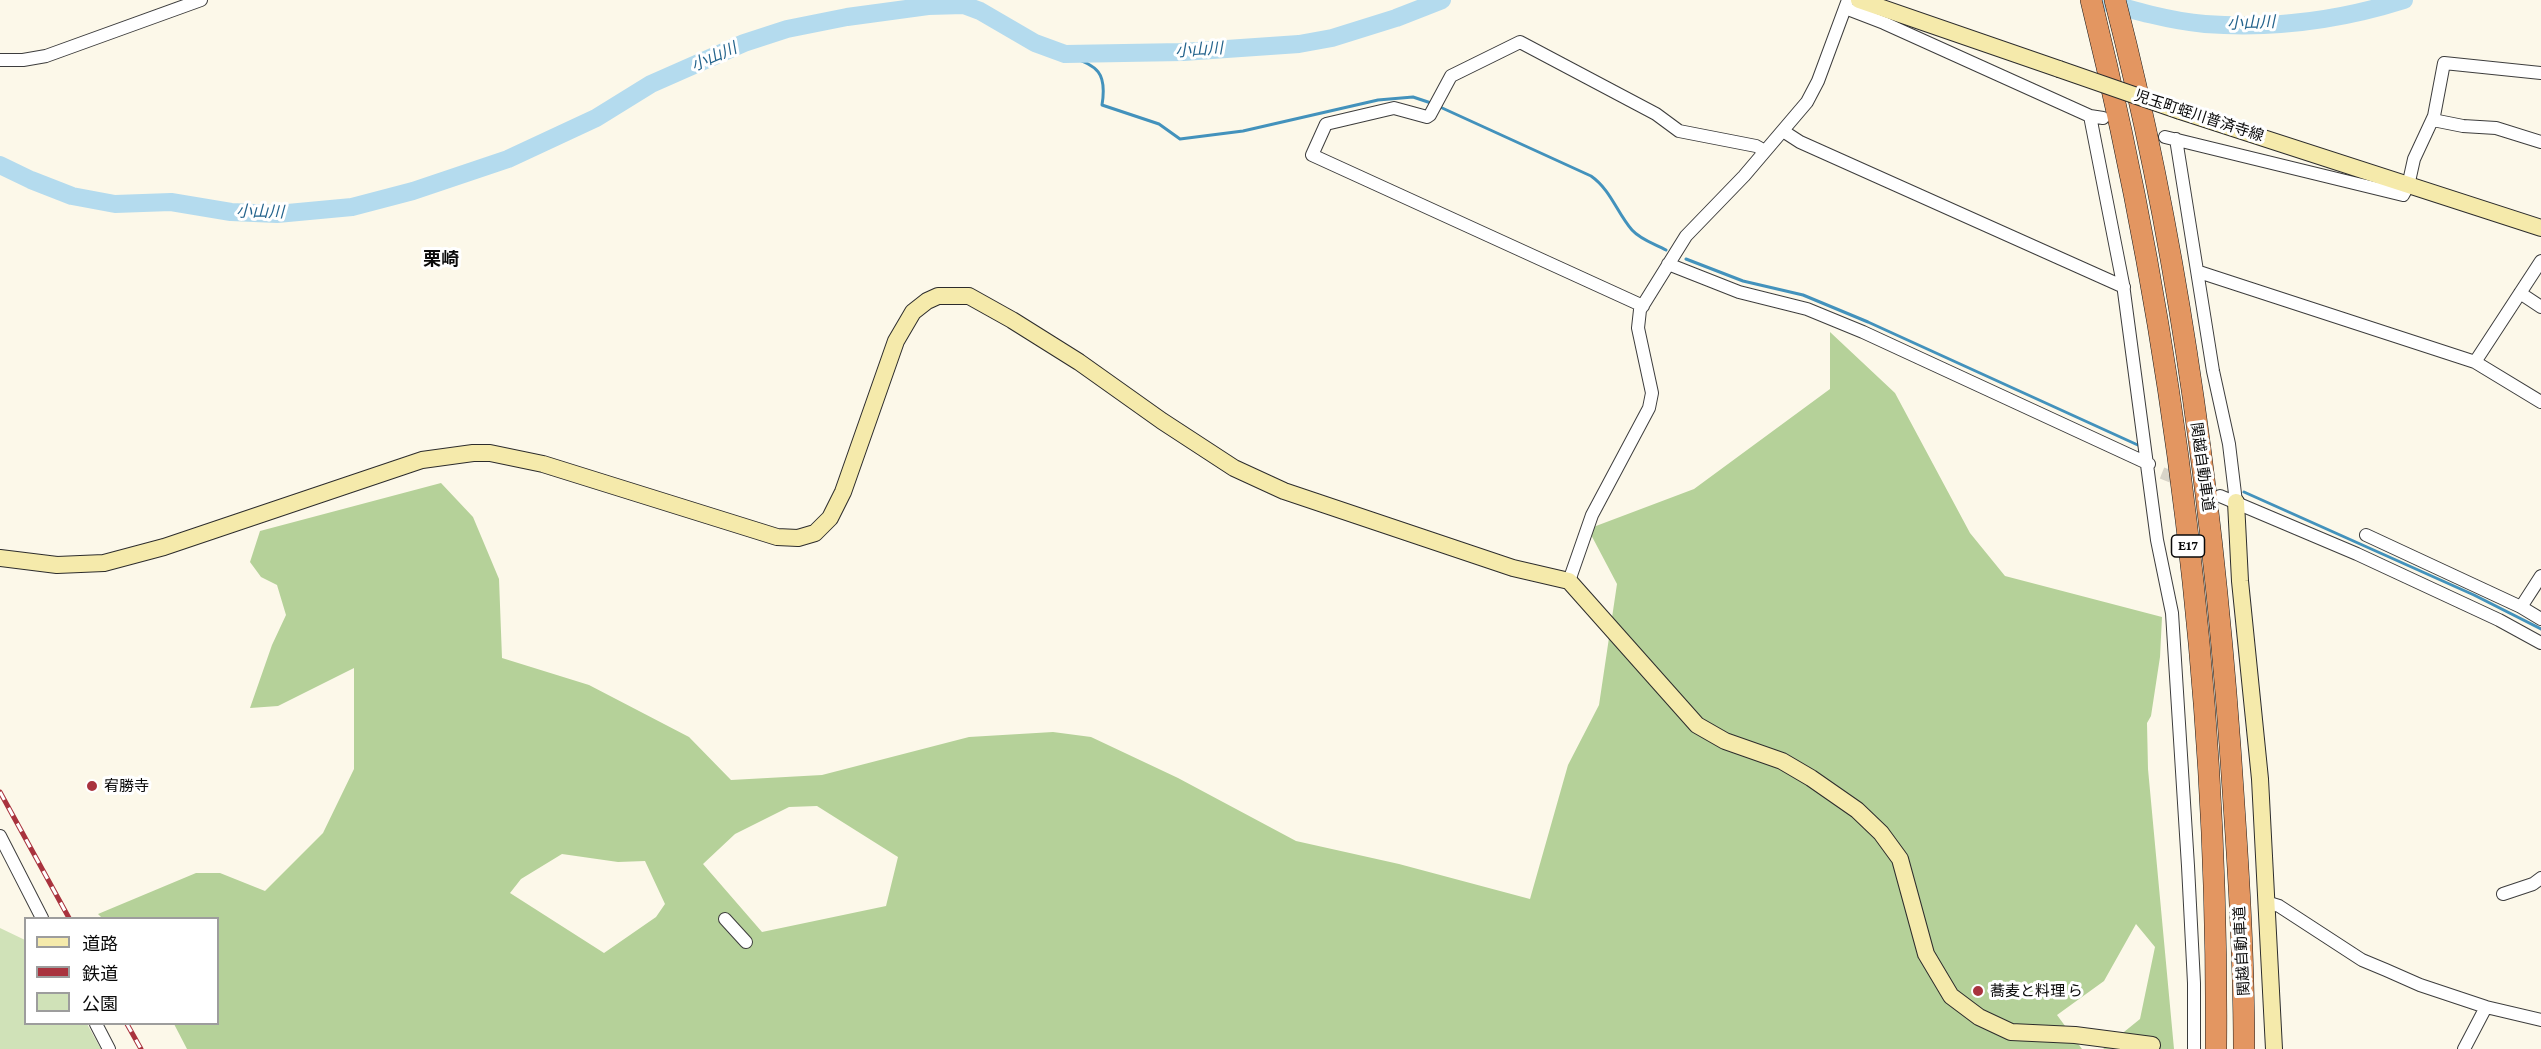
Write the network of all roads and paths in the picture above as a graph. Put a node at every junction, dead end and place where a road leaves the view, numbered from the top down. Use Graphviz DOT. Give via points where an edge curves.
graph roads {
  1 [pos="201,0"];
  2 [pos="2091,0"];
  3 [pos="2115,0"];
  4 [pos="1851,3"];
  5 [pos="0,60"];
  6 [pos="2541,73"];
  7 [pos="2433,120"];
  8 [pos="1783,131"];
  9 [pos="2541,141"];
  10 [pos="1766,151"];
  11 [pos="2409,186"];
  12 [pos="2541,228"];
  13 [pos="2541,261"];
  14 [pos="1668,264"];
  15 [pos="2199,272"];
  16 [pos="2124,287"];
  17 [pos="2520,293"];
  18 [pos="1643,306"];
  19 [pos="2541,307"];
  20 [pos="2475,362"];
  21 [pos="2541,402"];
  22 [pos="2154,470"];
  23 [pos="2220,496"];
  24 [pos="2236,502"];
  25 [pos="2366,535"];
  26 [pos="0,558"];
  27 [pos="2541,576"];
  28 [pos="1569,581"];
  29 [pos="2521,607"];
  30 [pos="2541,619"];
  31 [pos="2541,643"];
  32 [pos="0,836"];
  33 [pos="2541,878"];
  34 [pos="2503,894"];
  35 [pos="2266,902"];
  36 [pos="41,917"];
  37 [pos="725,919"];
  38 [pos="746,942"];
  39 [pos="2486,1007"];
  40 [pos="2541,1020"];
  41 [pos="97,1025"];
  42 [pos="2155,1047"];
  43 [pos="109,1049"];
  44 [pos="2194,1049"];
  45 [pos="2216,1049"];
  46 [pos="2244,1049"];
  47 [pos="2274,1049"];
  48 [pos="2464,1049"];
  1 -- 5 [label="street" via="46,56"];
  2 -- 45 [label="highway, 関越自動車道 / E17" via="2164,363 2196,609 2215,869"];
  3 -- 46 [label="highway, 関越自動車道 / E17" via="2170,252 2214,560 2237,844"];
  4 -- 8 [label="street" via="1807,102"];
  4 -- 11 [label="street, 児玉町蛭川普済寺線, bridge"];
  4 -- 16 [label="street" via="1884,22 2096,117"];
  6 -- 7 [label="street" via="2444,63"];
  7 -- 9 [label="street" via="2496,128"];
  7 -- 11 [label="street" via="2414,159"];
  8 -- 10 [label="street"];
  8 -- 16 [label="street"];
  10 -- 14 [label="street" via="1686,236"];
  10 -- 18 [label="street" via="1679,131 1656,114 1520,42 1450,76 1427,117 1394,108 1326,124 1312,155"];
  11 -- 12 [label="street, 児玉町蛭川普済寺線"];
  11 -- 15 [label="street" via="2403,195 2170,138"];
  13 -- 17 [label="street"];
  14 -- 18 [label="street"];
  14 -- 22 [label="street" via="1739,292 1807,309 1863,332"];
  15 -- 20 [label="street"];
  15 -- 24 [label="street"];
  16 -- 22 [label="street"];
  17 -- 19 [label="street"];
  17 -- 20 [label="street"];
  18 -- 28 [label="street" via="1638,328 1652,393 1648,408 1592,515"];
  20 -- 21 [label="street"];
  22 -- 44 [label="street" via="2157,540 2172,613 2188,855"];
  23 -- 24 [label="street"];
  24 -- 31 [label="street" via="2499,620"];
  24 -- 35 [label="street" via="2260,779"];
  25 -- 29 [label="street"];
  26 -- 28 [label="street" via="57,565 104,563 164,548 422,460 473,453 512,456 543,464 777,537 798,538 815,533 830,518 843,492 906,321 927,301 938,296 962,295 1002,314 1060,350 1234,468 1284,491 1513,568"];
  27 -- 29 [label="street"];
  28 -- 42 [label="street" via="1697,725 1725,741 1782,761 1811,778 1857,810 1881,834 1900,859 1926,954 1951,996 1979,1017 2011,1032 2075,1035"];
  29 -- 30 [label="street"];
  32 -- 36 [label="street"];
  33 -- 34 [label="street"];
  35 -- 39 [label="street" via="2279,906 2362,960"];
  35 -- 47 [label="street"];
  37 -- 38 [label="street"];
  39 -- 40 [label="street"];
  39 -- 48 [label="street"];
  41 -- 43 [label="street"];
}
